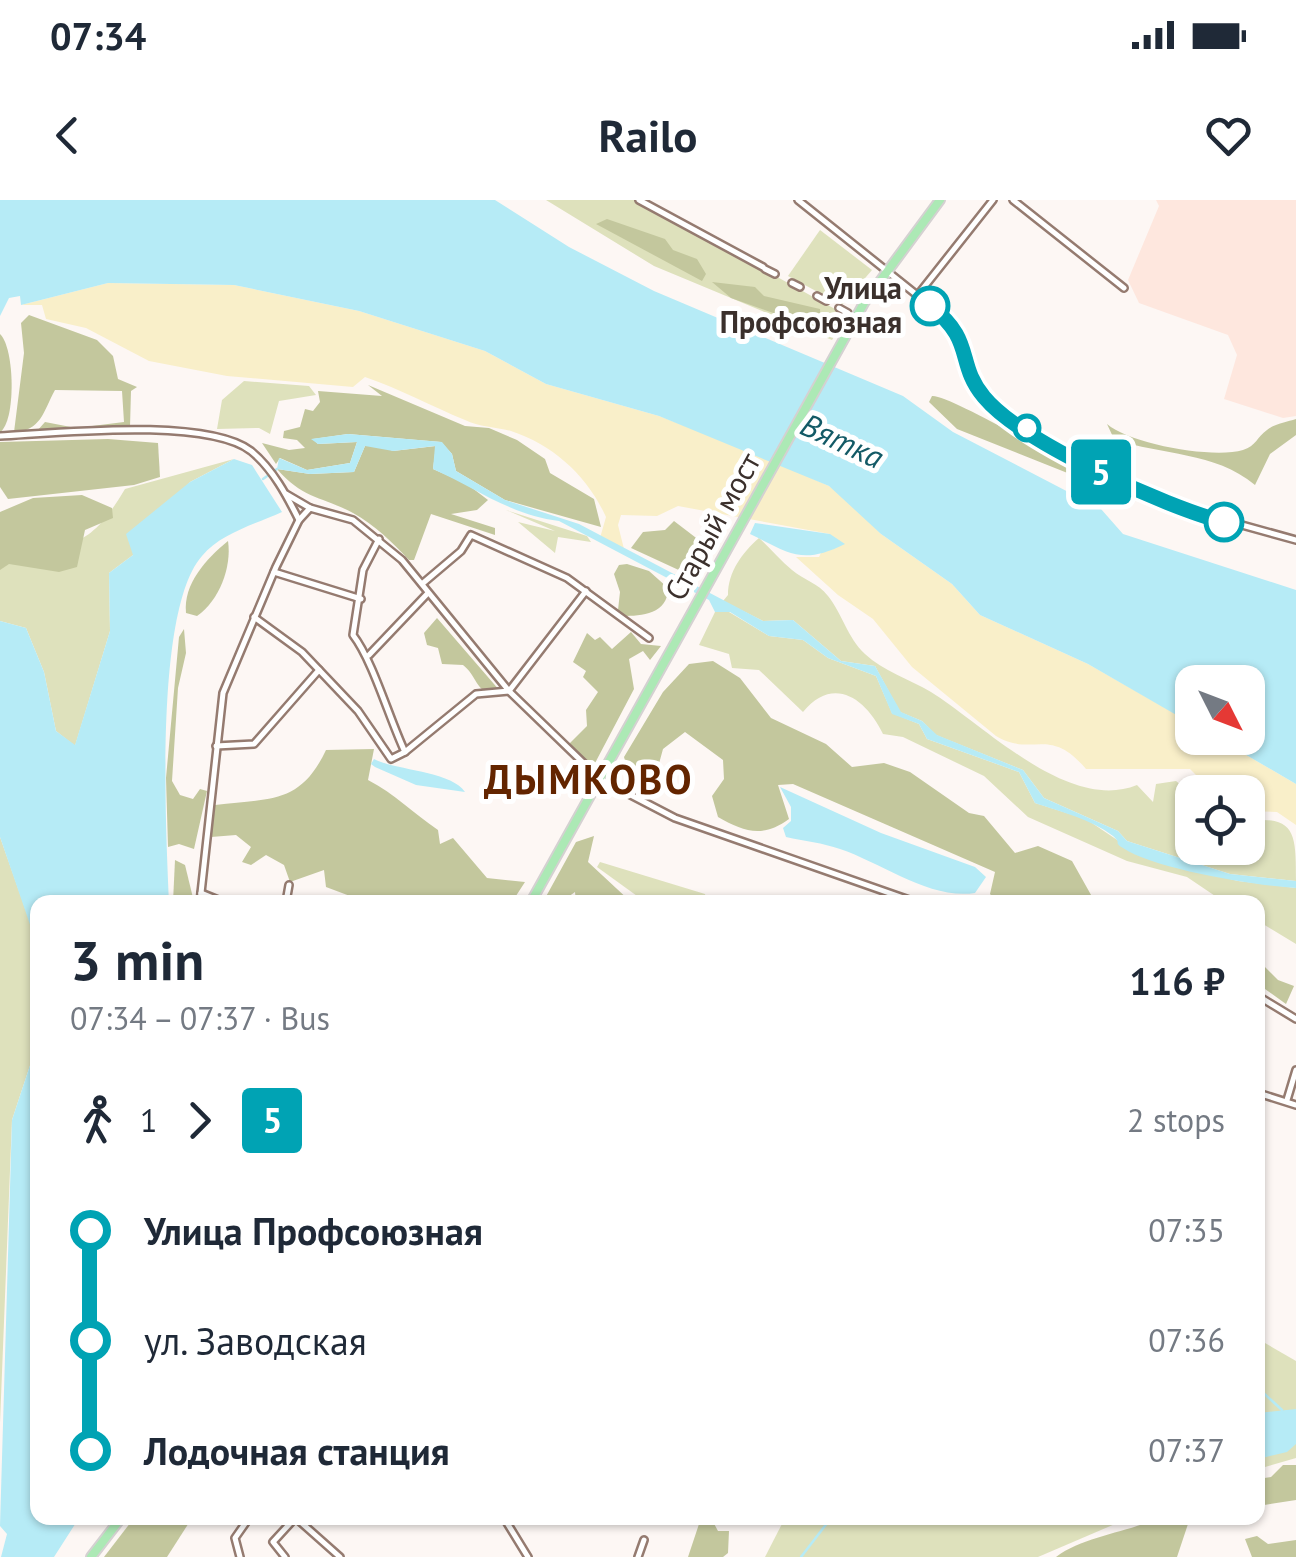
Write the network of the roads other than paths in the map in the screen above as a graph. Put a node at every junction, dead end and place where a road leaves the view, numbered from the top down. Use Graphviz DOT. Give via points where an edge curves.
graph roads {
  1 [pos="640,200"];
  2 [pos="798,200"];
  3 [pos="940,200"];
  4 [pos="993,200"];
  5 [pos="1012,200"];
  6 [pos="885,270"];
  7 [pos="1124,288"];
  8 [pos="918,296"];
  9 [pos="848,313"];
  10 [pos="0,436"];
  11 [pos="286,494"];
  12 [pos="310,508"];
  13 [pos="299,520"];
  14 [pos="379,539"];
  15 [pos="1296,540"];
  16 [pos="274,572"];
  17 [pos="422,584"];
  18 [pos="586,592"];
  19 [pos="428,593"];
  20 [pos="361,599"];
  21 [pos="254,618"];
  22 [pos="649,638"];
  23 [pos="369,655"];
  24 [pos="319,670"];
  25 [pos="509,691"];
  26 [pos="216,746"];
  27 [pos="406,752"];
  28 [pos="600,779"];
  29 [pos="289,885"];
  30 [pos="200,893"];
  31 [pos="205,895"];
  32 [pos="287,895"];
  33 [pos="536,895"];
  34 [pos="895,895"];
  35 [pos="1265,1000"];
  36 [pos="1296,1019"];
  37 [pos="1296,1070"];
  38 [pos="1265,1095"];
  39 [pos="1287,1100"];
  40 [pos="1296,1104"];
  41 [pos="116,1525"];
  42 [pos="245,1525"];
  43 [pos="289,1525"];
  44 [pos="304,1525"];
  45 [pos="508,1525"];
  46 [pos="644,1540"];
  47 [pos="91,1557"];
  48 [pos="240,1557"];
  49 [pos="285,1557"];
  50 [pos="340,1557"];
  51 [pos="528,1557"];
  52 [pos="638,1557"];
  1 -- 9 [label="street"];
  2 -- 6 [label="street"];
  3 -- 6 [label="main road, Старый мост"];
  4 -- 8 [label="street"];
  5 -- 7 [label="street"];
  6 -- 8 [label="street"];
  6 -- 28 [label="main road, Старый мост"];
  8 -- 15 [label="street" via="955,328 976,385 1005,416 1159,502"];
  10 -- 11 [label="street" via="198,433 242,446"];
  11 -- 12 [label="street"];
  11 -- 13 [label="street"];
  12 -- 13 [label="street"];
  12 -- 14 [label="street" via="353,520"];
  13 -- 16 [label="street"];
  14 -- 17 [label="street"];
  14 -- 20 [label="street" via="363,570"];
  16 -- 20 [label="street"];
  16 -- 21 [label="street"];
  17 -- 18 [label="street" via="471,535"];
  17 -- 19 [label="street"];
  18 -- 22 [label="street"];
  18 -- 25 [label="street"];
  19 -- 23 [label="street"];
  19 -- 25 [label="street"];
  20 -- 23 [label="street" via="353,635"];
  21 -- 24 [label="street"];
  21 -- 26 [label="street" via="223,693"];
  23 -- 27 [label="street" via="373,680"];
  24 -- 26 [label="street" via="254,744"];
  24 -- 27 [label="street" via="375,733 388,758"];
  25 -- 27 [label="street" via="476,694"];
  25 -- 28 [label="street"];
  26 -- 30 [label="street"];
  28 -- 33 [label="main road, Старый мост"];
  28 -- 34 [label="street" via="675,818"];
  29 -- 32 [label="street"];
  30 -- 31 [label="street"];
  35 -- 36 [label="street"];
  37 -- 39 [label="street"];
  38 -- 39 [label="street"];
  39 -- 40 [label="street"];
  41 -- 47 [label="main road"];
  42 -- 48 [label="street" via="233,1544"];
  43 -- 49 [label="street" via="273,1542"];
  44 -- 50 [label="street"];
  45 -- 51 [label="street"];
  46 -- 52 [label="street"];
}
